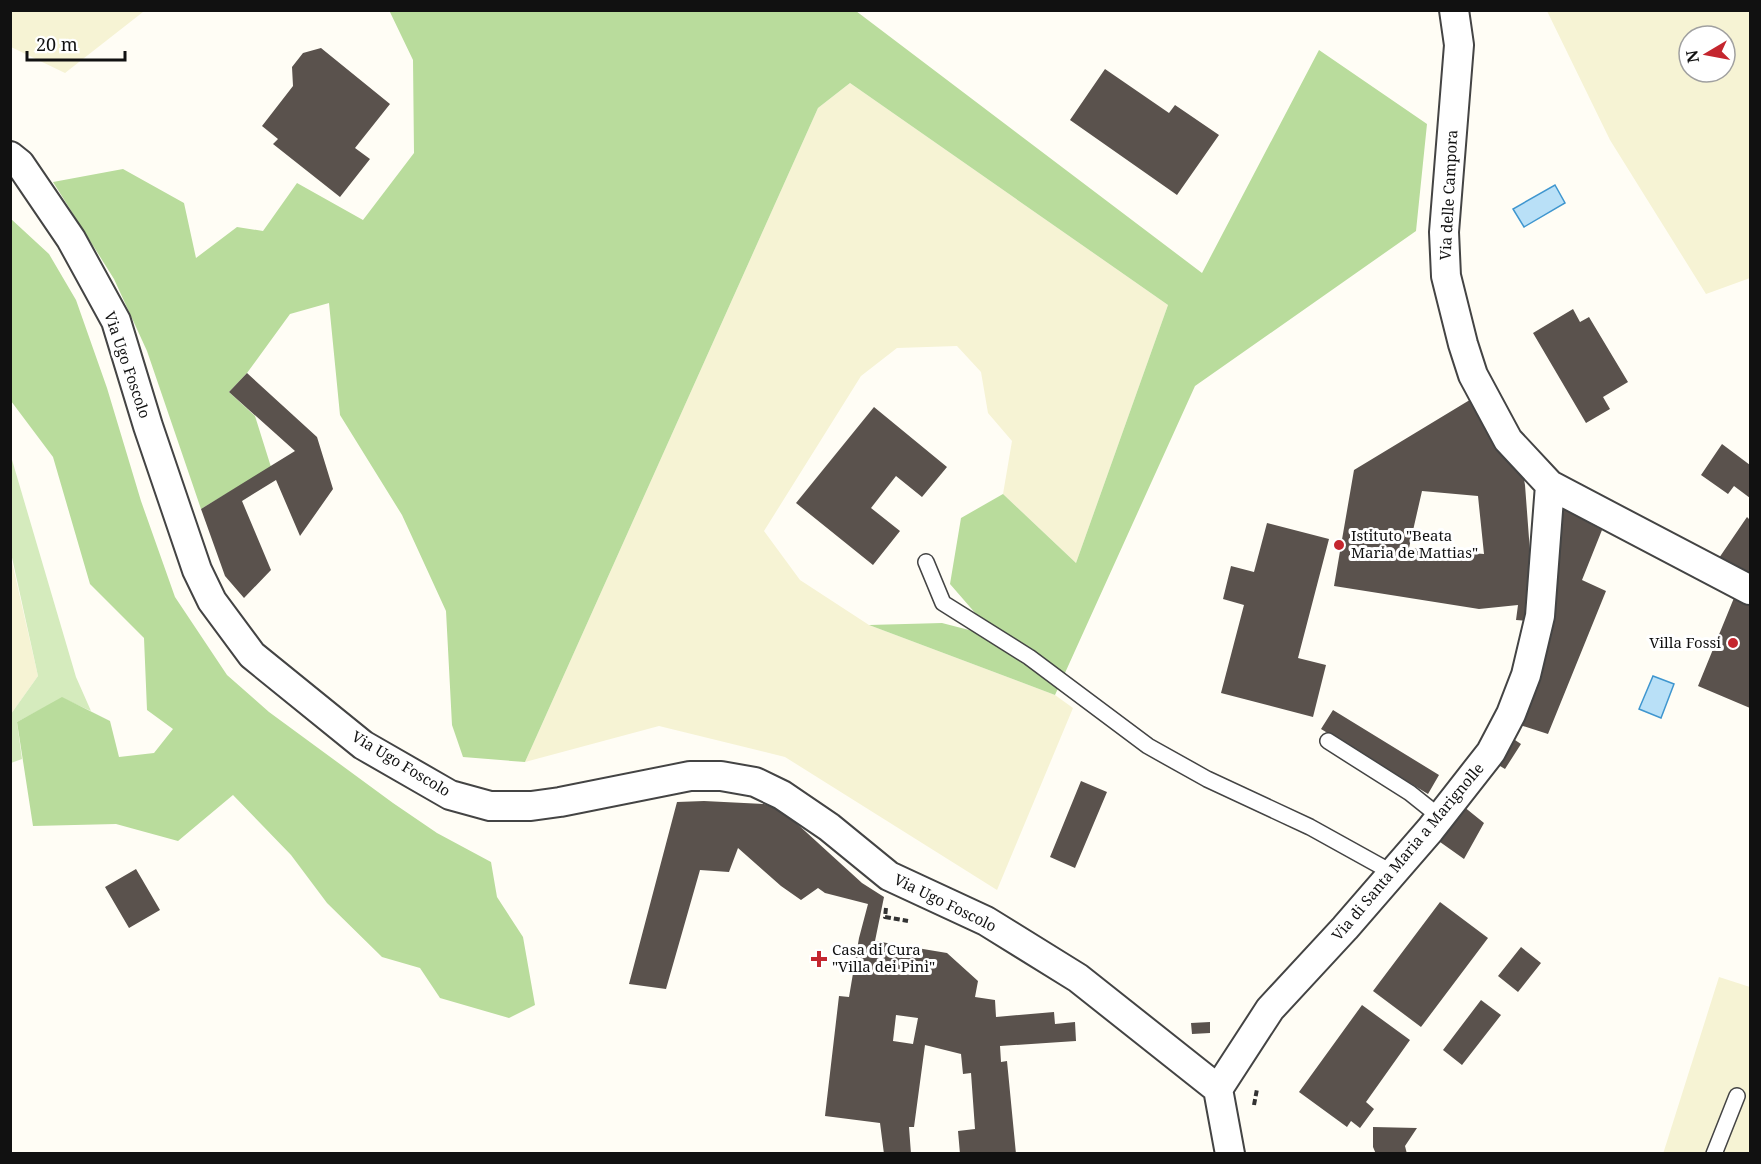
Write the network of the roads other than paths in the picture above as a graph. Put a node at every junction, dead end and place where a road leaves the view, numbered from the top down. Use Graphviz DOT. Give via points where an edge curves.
graph roads {
  1 [pos="1454,10"];
  2 [pos="10,156"];
  3 [pos="1550,485"];
  4 [pos="926,562"];
  5 [pos="1750,590"];
  6 [pos="1328,741"];
  7 [pos="1440,817"];
  8 [pos="1393,873"];
  9 [pos="1218,1089"];
  10 [pos="1737,1096"];
  11 [pos="1230,1154"];
  12 [pos="1714,1154"];
  1 -- 3 [label="street, Via delle Campora" via="1460,45 1444,232 1446,276 1473,375 1508,440"];
  2 -- 9 [label="street, Via Ugo Foscolo" via="20,164 71,239 116,321 197,570 212,601 252,655 363,745 450,795 490,806 560,802 690,776 755,782 829,827 889,876 986,921 1078,978"];
  3 -- 5 [label="street, Via delle Campora"];
  3 -- 7 [label="street, Via di Santa Maria a Marignolle" via="1540,616 1526,675 1491,752"];
  4 -- 8 [label="lane" via="943,603 1029,657 1148,746 1207,779 1311,826"];
  6 -- 7 [label="lane" via="1410,793"];
  7 -- 8 [label="street, Via di Santa Maria a Marignolle"];
  8 -- 9 [label="street, Via di Santa Maria a Marignolle" via="1269,1009"];
  9 -- 11 [label="street"];
  10 -- 12 [label="lane"];
}
